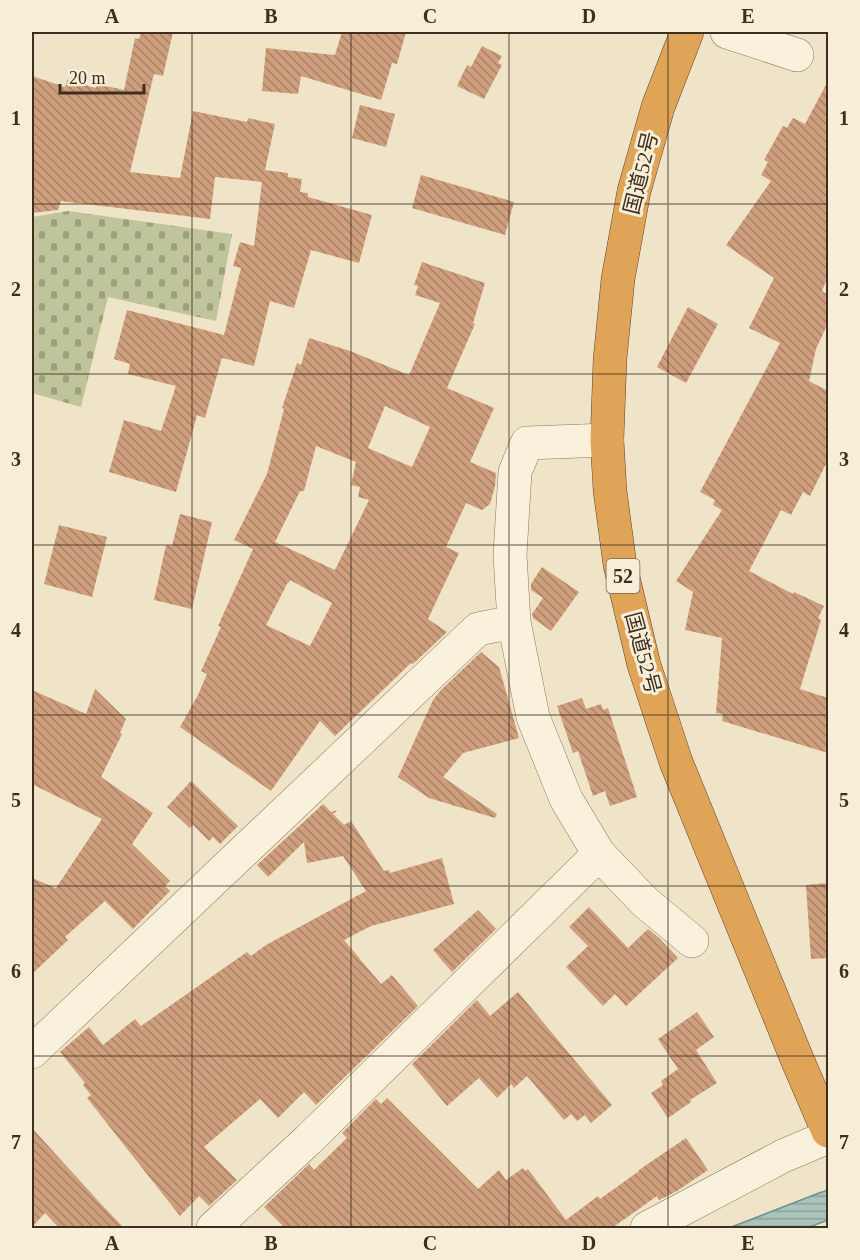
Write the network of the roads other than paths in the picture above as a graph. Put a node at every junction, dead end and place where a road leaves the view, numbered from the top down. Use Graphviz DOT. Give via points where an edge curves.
graph roads {
  1 [pos="687,32"];
  2 [pos="727,32"];
  3 [pos="797,55"];
  4 [pos="607,440"];
  5 [pos="514,622"];
  6 [pos="599,854"];
  7 [pos="692,941"];
  8 [pos="32,1052"];
  9 [pos="821,1093"];
  10 [pos="828,1131"];
  11 [pos="828,1137"];
  12 [pos="213,1228"];
  13 [pos="647,1228"];
  1 -- 4 [label="highway, 国道52号 / 52" via="658,107 634,190 618,279"];
  2 -- 3 [label="street"];
  4 -- 5 [label="street" via="527,443 515,472 510,555"];
  4 -- 9 [label="highway, 国道52号 / 52" via="620,565 644,665 675,762 797,1059"];
  5 -- 6 [label="street" via="533,717 566,799"];
  5 -- 8 [label="street" via="478,629"];
  6 -- 7 [label="street" via="645,902"];
  6 -- 12 [label="street"];
  9 -- 10 [label="highway, 52"];
  11 -- 13 [label="street" via="783,1156"];
}
